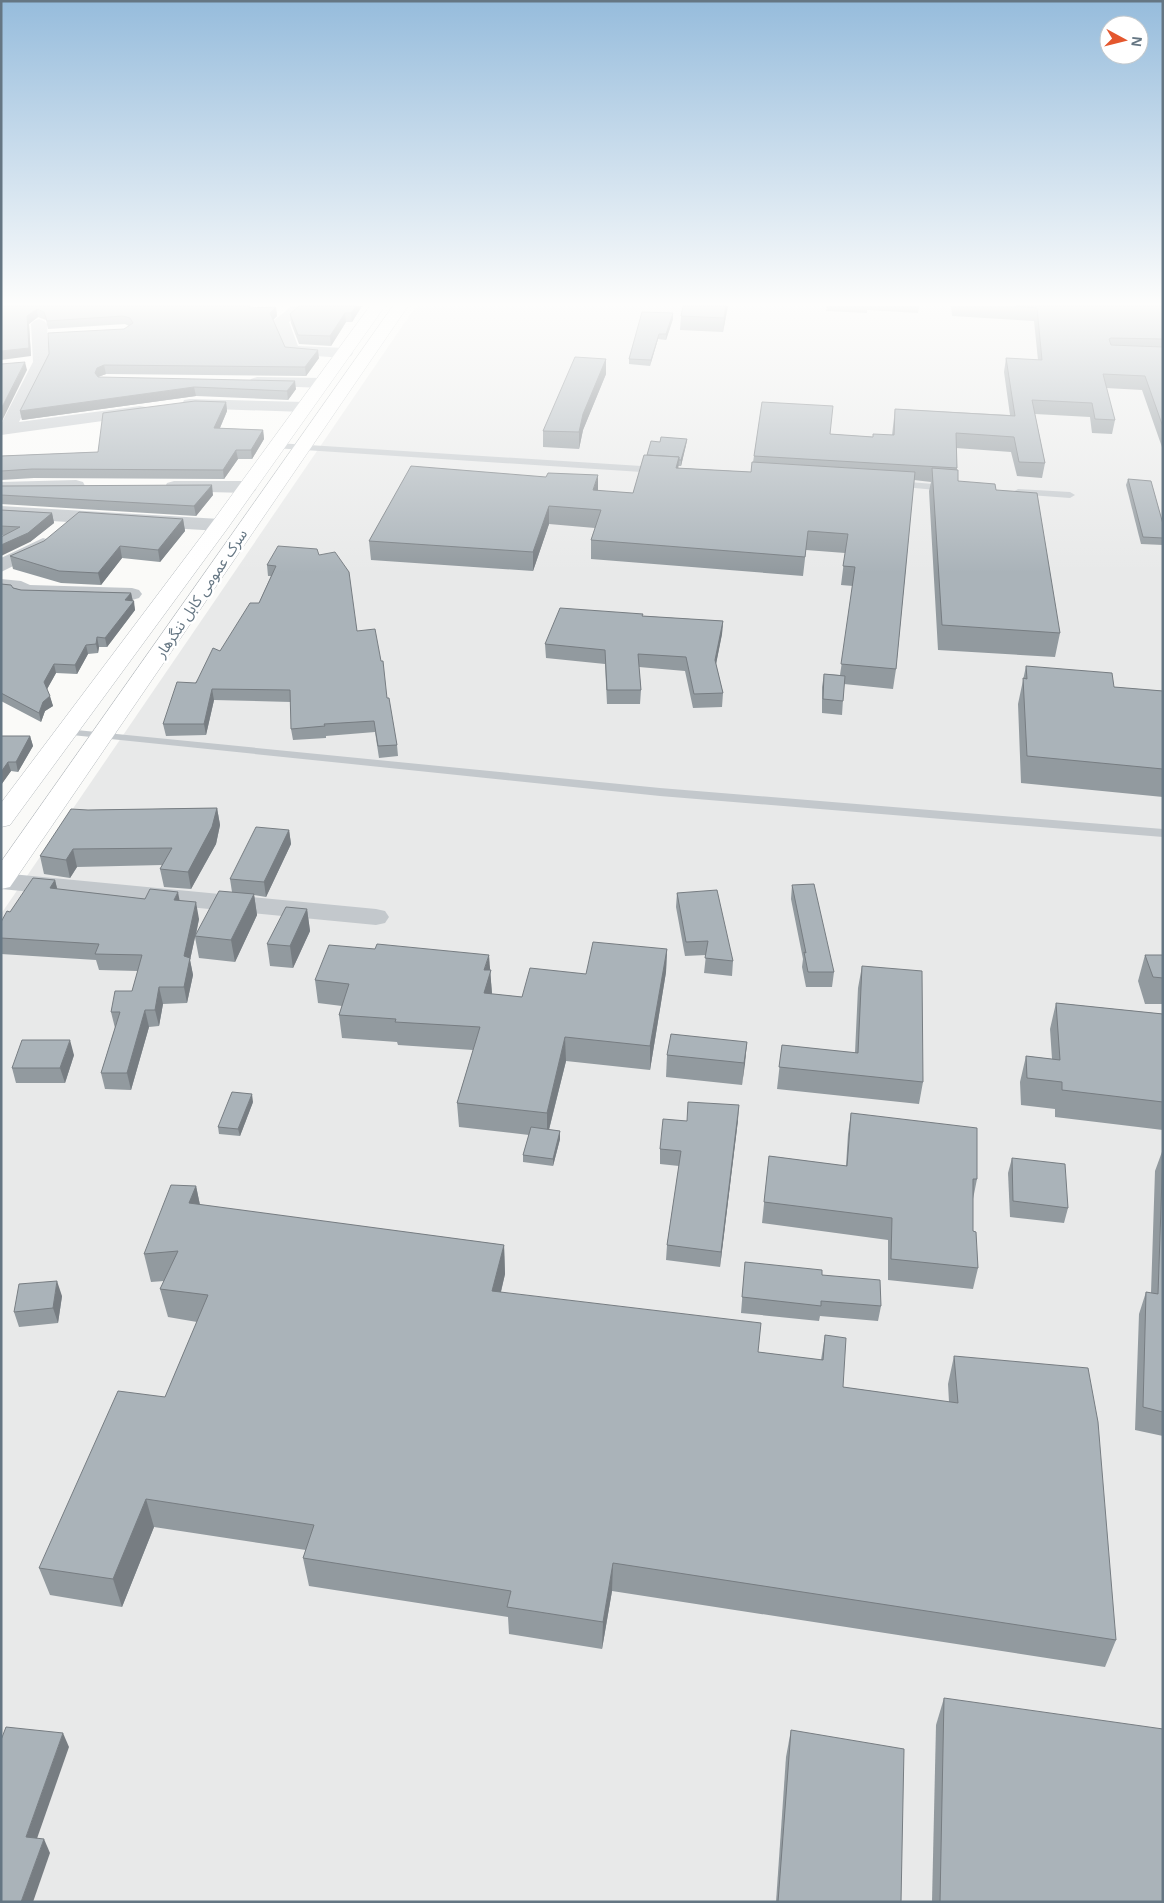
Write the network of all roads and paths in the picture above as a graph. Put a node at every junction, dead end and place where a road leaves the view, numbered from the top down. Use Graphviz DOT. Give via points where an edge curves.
graph roads {
  1 [pos="19,395"];
  2 [pos="315,395"];
  3 [pos="340,395"];
  4 [pos="178,405"];
  5 [pos="306,407"];
  6 [pos="159,408"];
  7 [pos="4,430"];
  8 [pos="277,446"];
  9 [pos="303,448"];
  10 [pos="671,471"];
  11 [pos="890,484"];
  12 [pos="92,486"];
  13 [pos="160,487"];
  14 [pos="248,487"];
  15 [pos="1,488"];
  16 [pos="960,488"];
  17 [pos="1010,492"];
  18 [pos="1070,495"];
  19 [pos="1,512"];
  20 [pos="77,516"];
  21 [pos="220,525"];
  22 [pos="1,566"];
  23 [pos="1,585"];
  24 [pos="132,594"];
  25 [pos="66,732"];
  26 [pos="103,735"];
  27 [pos="1,820"];
  28 [pos="1163,834"];
  29 [pos="1,881"];
  30 [pos="376,917"];
  1 -- 7 [label="street"];
  2 -- 5 [label="highway, سرک عمومی کابل ننگرهار"];
  3 -- 9 [label="highway, سرک عمومی کابل ننگرهار"];
  4 -- 5 [label="street"];
  5 -- 8 [label="highway, سرک عمومی کابل ننگرهار"];
  6 -- 7 [label="street"];
  8 -- 9 [label="lane"];
  8 -- 14 [label="highway, سرک عمومی کابل ننگرهار"];
  9 -- 10 [label="lane"];
  9 -- 26 [label="highway, سرک عمومی کابل ننگرهار"];
  11 -- 16 [label="lane"];
  12 -- 15 [label="street"];
  13 -- 14 [label="street"];
  14 -- 21 [label="highway, سرک عمومی کابل ننگرهار"];
  17 -- 18 [label="lane"];
  19 -- 20 [label="street"];
  20 -- 21 [label="street"];
  20 -- 22 [label="street" via="38,548"];
  21 -- 25 [label="highway, سرک عمومی کابل ننگرهار"];
  23 -- 24 [label="street" via="21,587 24,591"];
  25 -- 26 [label="lane"];
  25 -- 27 [label="highway, سرک عمومی کابل ننگرهار"];
  26 -- 28 [label="lane" via="660,792"];
  26 -- 29 [label="highway, سرک عمومی کابل ننگرهار"];
  29 -- 30 [label="street"];
}
